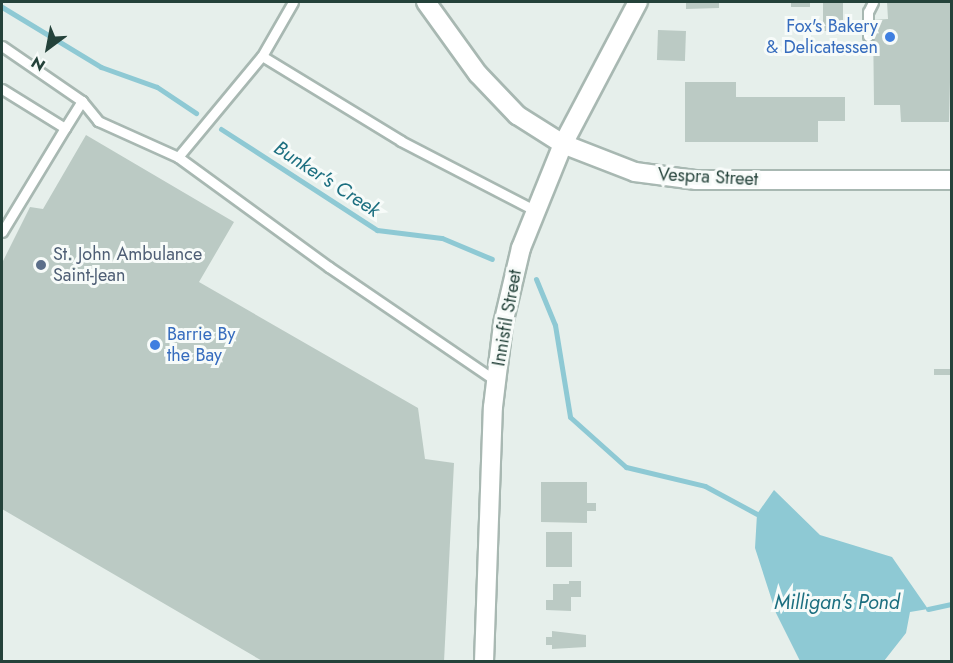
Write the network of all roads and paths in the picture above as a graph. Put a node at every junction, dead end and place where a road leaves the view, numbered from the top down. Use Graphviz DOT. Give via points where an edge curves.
graph roads {
  1 [pos="293,2"];
  2 [pos="426,2"];
  3 [pos="638,2"];
  4 [pos="873,2"];
  5 [pos="868,36"];
  6 [pos="2,46"];
  7 [pos="262,56"];
  8 [pos="2,89"];
  9 [pos="82,101"];
  10 [pos="65,128"];
  11 [pos="563,144"];
  12 [pos="178,157"];
  13 [pos="951,180"];
  14 [pos="536,211"];
  15 [pos="2,232"];
  16 [pos="496,381"];
  17 [pos="484,662"];
  1 -- 7 [label="lane"];
  2 -- 11 [label="street, Vespra Street" via="478,74 517,115"];
  3 -- 11 [label="street, Innisfil Street"];
  4 -- 5 [label="lane" via="868,12"];
  6 -- 9 [label="lane"];
  7 -- 12 [label="lane"];
  7 -- 14 [label="lane" via="401,141"];
  8 -- 10 [label="lane"];
  9 -- 10 [label="lane"];
  9 -- 12 [label="lane" via="98,121"];
  10 -- 15 [label="lane"];
  11 -- 13 [label="street, Vespra Street" via="635,172 696,180"];
  11 -- 14 [label="street, Innisfil Street"];
  12 -- 16 [label="lane"];
  14 -- 16 [label="street, Innisfil Street" via="521,248 503,324"];
  16 -- 17 [label="street, Innisfil Street"];
}
